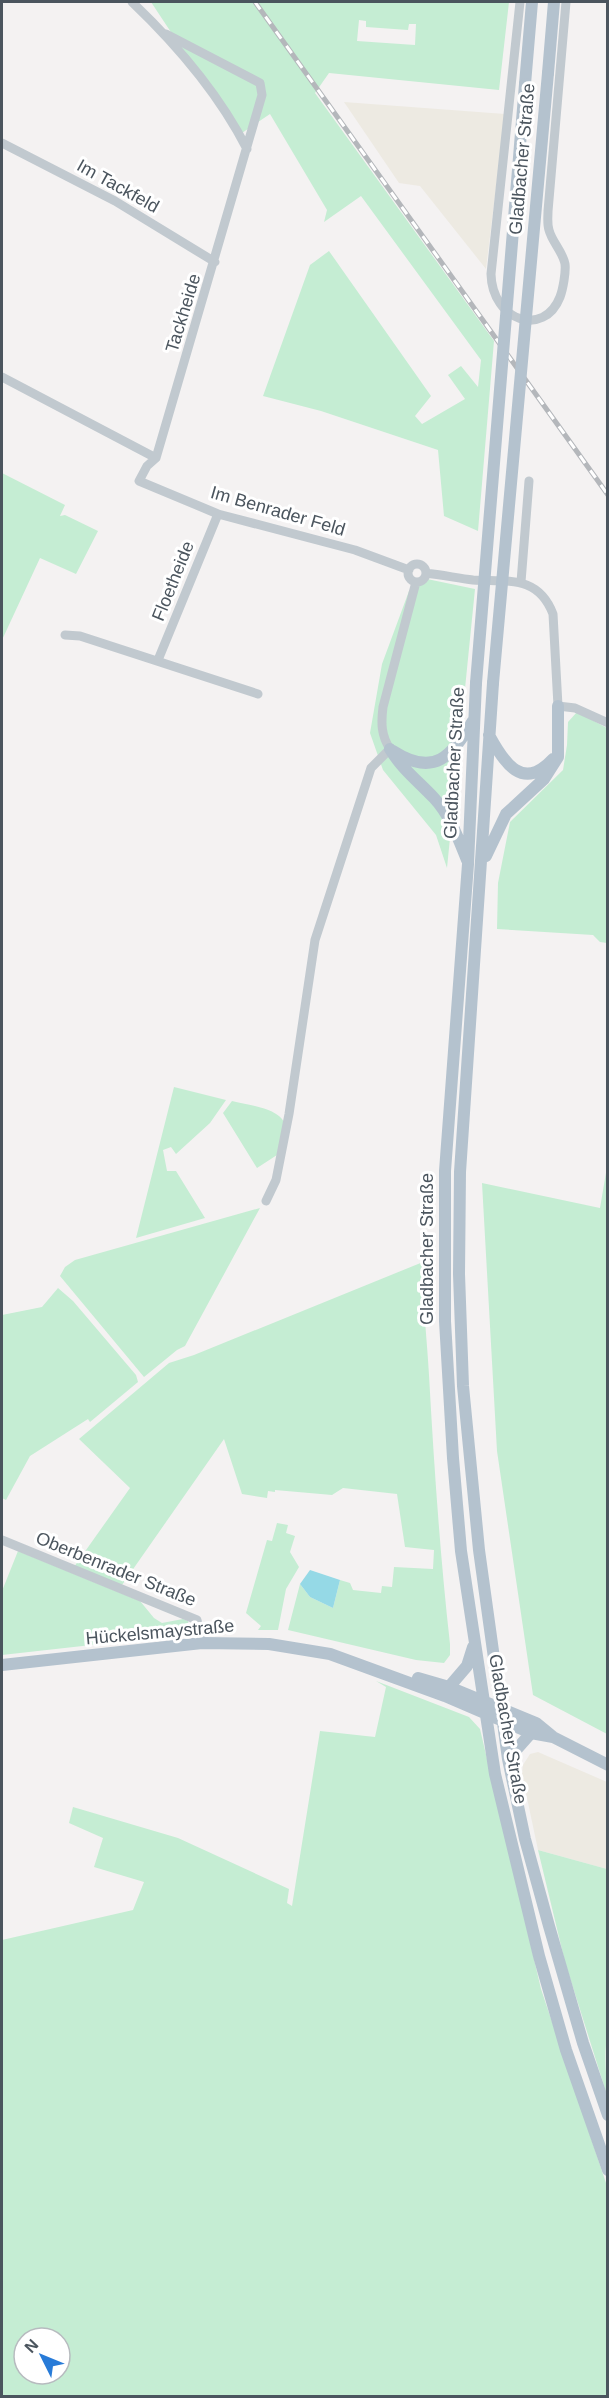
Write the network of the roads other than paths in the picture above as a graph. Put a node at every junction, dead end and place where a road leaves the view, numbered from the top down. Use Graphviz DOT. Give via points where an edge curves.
graph roads {
  1 [pos="132,2"];
  2 [pos="520,2"];
  3 [pos="532,2"];
  4 [pos="554,2"];
  5 [pos="566,2"];
  6 [pos="166,34"];
  7 [pos="2,143"];
  8 [pos="247,149"];
  9 [pos="215,262"];
  10 [pos="2,377"];
  11 [pos="156,458"];
  12 [pos="140,481"];
  13 [pos="529,481"];
  14 [pos="218,514"];
  15 [pos="409,570"];
  16 [pos="426,573"];
  17 [pos="416,582"];
  18 [pos="521,582"];
  19 [pos="64,635"];
  20 [pos="158,660"];
  21 [pos="258,694"];
  22 [pos="558,706"];
  23 [pos="474,720"];
  24 [pos="608,723"];
  25 [pos="489,735"];
  26 [pos="560,748"];
  27 [pos="390,749"];
  28 [pos="468,864"];
  29 [pos="482,866"];
  30 [pos="266,1201"];
  31 [pos="2,1540"];
  32 [pos="202,1643"];
  33 [pos="474,1643"];
  34 [pos="2,1665"];
  35 [pos="390,1674"];
  36 [pos="449,1687"];
  37 [pos="484,1707"];
  38 [pos="501,1708"];
  39 [pos="504,1721"];
  40 [pos="531,1733"];
  41 [pos="553,1737"];
  42 [pos="508,1759"];
  43 [pos="608,1765"];
  44 [pos="608,2115"];
  45 [pos="608,2170"];
  1 -- 6 [label="street, Tackheide"];
  2 -- 5 [label="street, Gladbacher Straße" via="490,274 491,290 504,310 521,320 536,318 554,307 560,296 565,264 549,230 548,211"];
  3 -- 23 [label="main road, Gladbacher Straße, bridge"];
  4 -- 25 [label="main road, Gladbacher Straße, bridge"];
  6 -- 8 [label="street, Tackheide" via="230,119"];
  6 -- 8 [label="street, Tackheide" via="260,82 262,96"];
  7 -- 9 [label="street, Im Tackfeld" via="115,201"];
  8 -- 9 [label="street, Tackheide"];
  9 -- 11 [label="street, Tackheide"];
  10 -- 11 [label="street"];
  11 -- 12 [label="street, Tackheide"];
  12 -- 14 [label="street, Im Benrader Feld"];
  13 -- 18 [label="street"];
  14 -- 15 [label="street, Im Benrader Feld" via="355,550"];
  14 -- 20 [label="street, Floetheide"];
  15 -- 16 [label="street" via="418,564"];
  15 -- 17 [label="street" via="408,575"];
  16 -- 17 [label="street" via="424,579"];
  16 -- 18 [label="street"];
  17 -- 27 [label="street" via="383,707 383,739"];
  18 -- 22 [label="street" via="548,600 553,614"];
  19 -- 20 [label="street" via="80,636"];
  20 -- 21 [label="street"];
  22 -- 24 [label="street" via="575,708"];
  22 -- 26 [label="main road"];
  23 -- 27 [label="main road" via="454,752 441,761 408,760"];
  23 -- 28 [label="main road, Gladbacher Straße"];
  25 -- 26 [label="main road" via="500,756 519,772 542,769"];
  25 -- 29 [label="main road, Gladbacher Straße"];
  26 -- 29 [label="main road" via="544,779 506,814"];
  27 -- 28 [label="main road" via="447,815"];
  27 -- 30 [label="street" via="379,756 368,776 315,940 290,1114 276,1180"];
  28 -- 33 [label="main road, Gladbacher Straße" via="448,1112 444,1274 453,1458"];
  29 -- 38 [label="main road, Gladbacher Straße" via="460,1172 459,1274 469,1458"];
  31 -- 32 [label="street, Oberbenrader Straße" via="197,1620"];
  32 -- 34 [label="main road, Hückelsmaystraße"];
  32 -- 35 [label="main road, Hückelsmaystraße" via="311,1649"];
  33 -- 36 [label="main road" via="467,1666"];
  33 -- 37 [label="main road, Gladbacher Straße"];
  35 -- 36 [label="main road, Hückelsmaystraße"];
  35 -- 37 [label="main road, Hückelsmaystraße" via="400,1681"];
  36 -- 37 [label="main road, Hückelsmaystraße"];
  37 -- 38 [label="main road, Hückelsmaystraße"];
  37 -- 39 [label="main road, Hückelsmaystraße"];
  37 -- 45 [label="main road, Gladbacher Straße" via="495,1774 539,1956 566,2050"];
  38 -- 39 [label="main road, Gladbacher Straße"];
  38 -- 41 [label="main road, Hückelsmaystraße" via="536,1723"];
  39 -- 40 [label="main road, Hückelsmaystraße"];
  39 -- 42 [label="main road, Gladbacher Straße"];
  40 -- 41 [label="main road, Hückelsmaystraße"];
  40 -- 42 [label="main road"];
  41 -- 43 [label="main road, Hückelsmaystraße"];
  42 -- 44 [label="main road, Gladbacher Straße" via="549,1926"];
}
